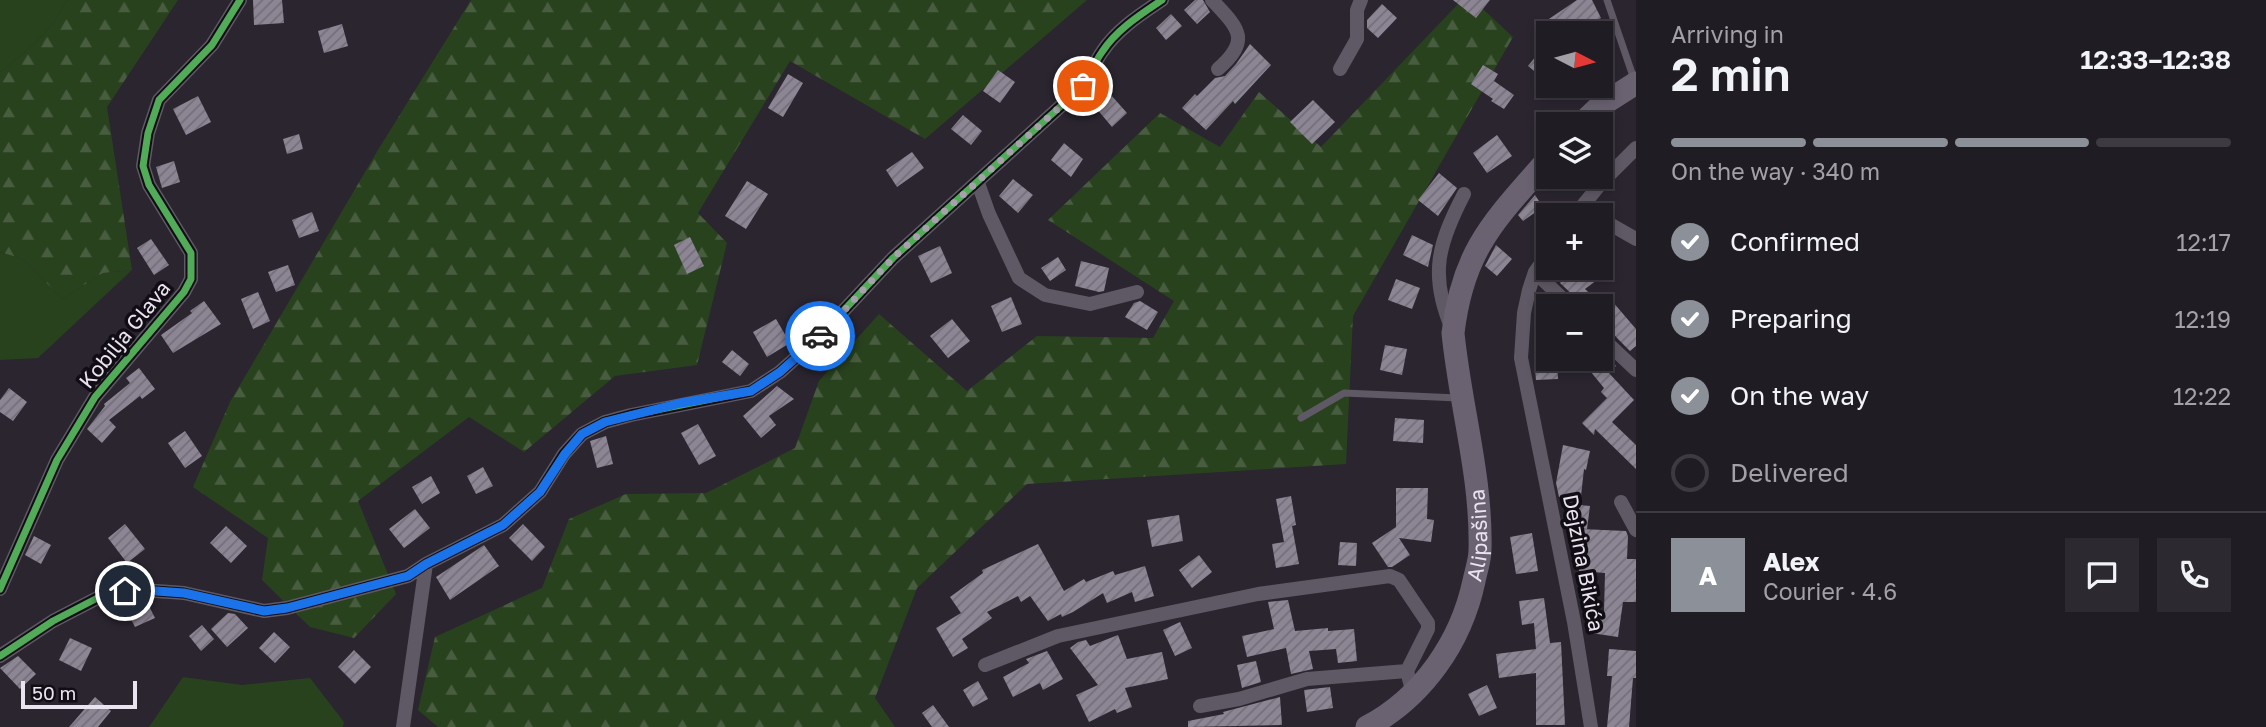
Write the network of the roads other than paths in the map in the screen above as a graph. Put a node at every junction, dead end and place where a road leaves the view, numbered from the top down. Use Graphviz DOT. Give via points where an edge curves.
graph roads {
  1 [pos="240,0"];
  2 [pos="1162,0"];
  3 [pos="1212,0"];
  4 [pos="1362,0"];
  5 [pos="1607,0"];
  6 [pos="1218,69"];
  7 [pos="1340,69"];
  8 [pos="1636,83"];
  9 [pos="1594,112"];
  10 [pos="1636,148"];
  11 [pos="1536,173"];
  12 [pos="978,183"];
  13 [pos="1464,194"];
  14 [pos="1584,203"];
  15 [pos="1613,226"];
  16 [pos="1636,239"];
  17 [pos="1535,272"];
  18 [pos="1137,292"];
  19 [pos="1558,294"];
  20 [pos="1453,332"];
  21 [pos="1613,348"];
  22 [pos="1636,370"];
  23 [pos="1462,399"];
  24 [pos="1301,418"];
  25 [pos="1621,502"];
  26 [pos="1636,530"];
  27 [pos="426,564"];
  28 [pos="0,589"];
  29 [pos="0,656"];
  30 [pos="985,665"];
  31 [pos="1407,671"];
  32 [pos="1413,694"];
  33 [pos="1199,706"];
  34 [pos="403,727"];
  35 [pos="1367,727"];
  36 [pos="1591,727"];
  1 -- 28 [label="street, Kobilja Glava" via="212,45 159,100 148,133 143,166 149,185 191,253 191,279 89,407 57,460"];
  2 -- 12 [label="street" via="1118,34 1099,55 1083,86"];
  3 -- 6 [label="street" via="1238,28 1240,40 1233,56"];
  4 -- 7 [label="street" via="1357,10 1357,39"];
  5 -- 8 [label="lane"];
  8 -- 9 [label="main road"];
  10 -- 14 [label="street"];
  11 -- 20 [label="main road, Alipašina" via="1499,215 1467,266"];
  12 -- 18 [label="street" via="1019,278 1045,295 1090,304"];
  12 -- 27 [label="street" via="893,258 817,340 780,372 751,391 605,422 582,434 540,492 503,525"];
  13 -- 20 [label="street" via="1445,234 1438,277 1441,302"];
  15 -- 16 [label="street"];
  17 -- 19 [label="street"];
  17 -- 36 [label="street, Dejzina Bikića" via="1524,313 1521,358"];
  20 -- 23 [label="main road, Alipašina"];
  21 -- 22 [label="street"];
  23 -- 24 [label="lane" via="1344,393"];
  23 -- 32 [label="main road, Alipašina" via="1478,500 1480,552 1470,599 1455,638"];
  25 -- 26 [label="street"];
  27 -- 29 [label="street" via="408,576 264,611 184,593 109,592"];
  27 -- 34 [label="street"];
  30 -- 31 [label="street" via="1058,636 1258,594 1390,576 1399,580 1428,623"];
  31 -- 32 [label="street"];
  31 -- 33 [label="street" via="1307,679"];
  32 -- 35 [label="main road, Alipašina"];
}
